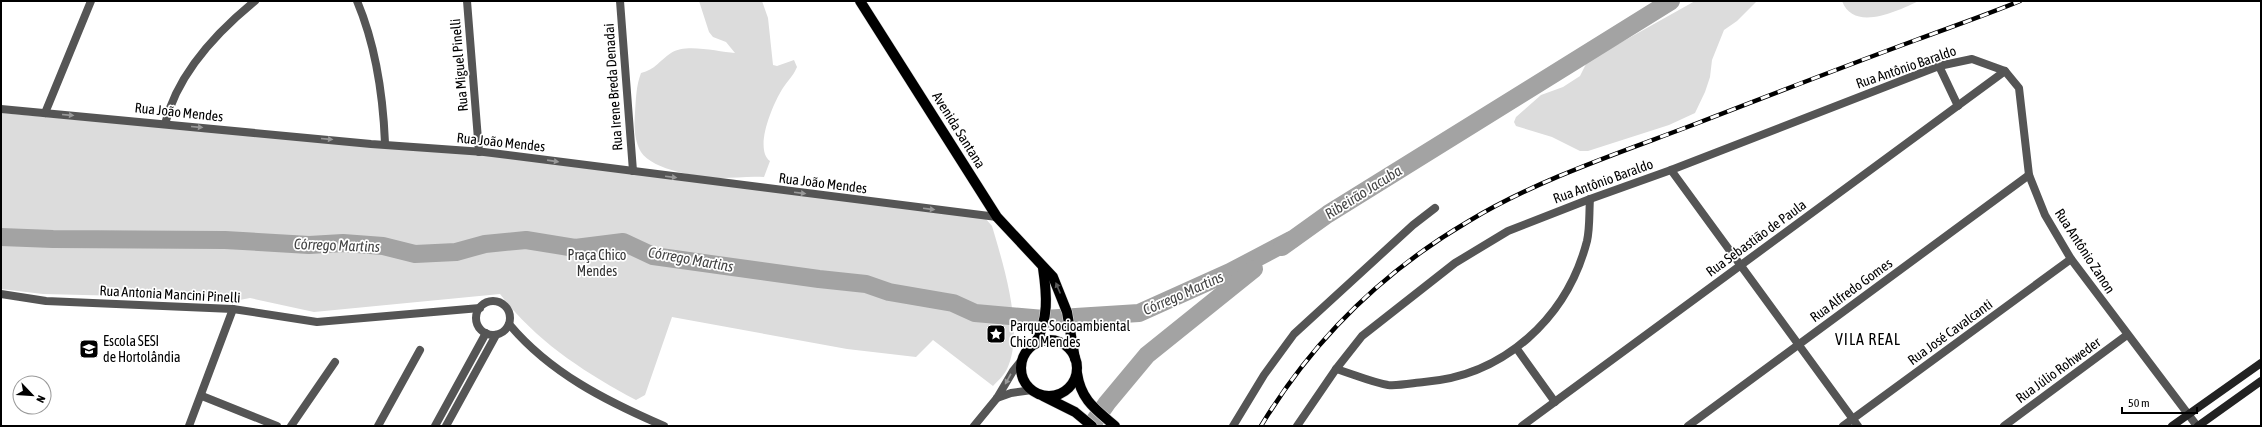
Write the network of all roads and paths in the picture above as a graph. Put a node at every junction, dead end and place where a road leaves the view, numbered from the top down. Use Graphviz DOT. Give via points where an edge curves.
graph roads {
  1 [pos="91,1"];
  2 [pos="256,1"];
  3 [pos="357,1"];
  4 [pos="467,1"];
  5 [pos="620,1"];
  6 [pos="860,1"];
  7 [pos="1980,61"];
  8 [pos="1939,66"];
  9 [pos="2005,71"];
  10 [pos="1958,106"];
  11 [pos="1,109"];
  12 [pos="45,114"];
  13 [pos="165,124"];
  14 [pos="385,143"];
  15 [pos="480,152"];
  16 [pos="1671,170"];
  17 [pos="633,171"];
  18 [pos="2029,175"];
  19 [pos="1590,199"];
  20 [pos="1435,208"];
  21 [pos="997,217"];
  22 [pos="2072,259"];
  23 [pos="1739,266"];
  24 [pos="1043,268"];
  25 [pos="1,294"];
  26 [pos="480,308"];
  27 [pos="233,309"];
  28 [pos="509,324"];
  29 [pos="486,333"];
  30 [pos="496,335"];
  31 [pos="2127,335"];
  32 [pos="1035,344"];
  33 [pos="1798,346"];
  34 [pos="1517,349"];
  35 [pos="420,350"];
  36 [pos="1075,359"];
  37 [pos="1021,361"];
  38 [pos="335,362"];
  39 [pos="2261,363"];
  40 [pos="1336,369"];
  41 [pos="1076,371"];
  42 [pos="2261,381"];
  43 [pos="1032,390"];
  44 [pos="1041,395"];
  45 [pos="202,396"];
  46 [pos="997,398"];
  47 [pos="1555,402"];
  48 [pos="2188,415"];
  49 [pos="1855,422"];
  50 [pos="1089,424"];
  51 [pos="189,426"];
  52 [pos="277,426"];
  53 [pos="291,426"];
  54 [pos="378,426"];
  55 [pos="435,426"];
  56 [pos="446,426"];
  57 [pos="664,426"];
  58 [pos="974,426"];
  59 [pos="1115,426"];
  60 [pos="1233,426"];
  61 [pos="1297,426"];
  62 [pos="1522,426"];
  63 [pos="1688,426"];
  64 [pos="1844,426"];
  65 [pos="2004,426"];
  66 [pos="2172,426"];
  67 [pos="2197,426"];
  1 -- 12 [label="street"];
  2 -- 13 [label="street" via="231,21 182,82 169,107"];
  3 -- 14 [label="street" via="370,34 378,71"];
  4 -- 15 [label="street, Rua Miguel Pinelli"];
  5 -- 17 [label="street, Rua Irene Breda Denadai"];
  6 -- 21 [label="main road, Avenida Santana"];
  7 -- 8 [label="street, Rua Antônio Baraldo" via="1972,58"];
  7 -- 9 [label="street, Rua Antônio Zanon"];
  8 -- 10 [label="street"];
  8 -- 16 [label="street, Rua Antônio Baraldo"];
  9 -- 10 [label="street, Rua Sebastião de Paula"];
  9 -- 18 [label="street, Rua Antônio Zanon" via="2019,88"];
  10 -- 23 [label="street, Rua Sebastião de Paula"];
  11 -- 12 [label="street, Rua João Mendes"];
  12 -- 13 [label="street, Rua João Mendes, one-way"];
  13 -- 14 [label="street, Rua João Mendes, one-way"];
  14 -- 15 [label="street, Rua João Mendes"];
  15 -- 17 [label="street, Rua João Mendes, one-way"];
  16 -- 19 [label="street, Rua Antônio Baraldo"];
  16 -- 23 [label="street"];
  17 -- 21 [label="street, Rua João Mendes, one-way"];
  18 -- 22 [label="street, Rua Antônio Zanon" via="2045,216"];
  18 -- 33 [label="street, Rua Alfredo Gomes"];
  19 -- 34 [label="street" via="1587,240 1572,283 1550,316"];
  19 -- 40 [label="street, Rua Antônio Baraldo" via="1508,232 1455,263 1362,336"];
  20 -- 60 [label="street" via="1294,334 1264,375"];
  21 -- 24 [label="main road, Avenida Santana"];
  22 -- 31 [label="street, Rua Antônio Zanon"];
  22 -- 49 [label="street, Rua José Cavalcanti"];
  23 -- 33 [label="street"];
  23 -- 47 [label="street, Rua Sebastião de Paula"];
  24 -- 32 [label="main road" via="1046,311 1044,325"];
  36 -- 24 [label="main road, Avenida Santana, one-way" via="1067,312 1056,284 1050,273"];
  25 -- 27 [label="street, Rua Antonia Mancini Pinelli" via="46,301"];
  26 -- 27 [label="street, Rua Antonia Mancini Pinelli" via="317,322"];
  26 -- 28 [label="street" via="491,301 502,303 509,312"];
  26 -- 29 [label="street" via="477,321 481,330"];
  27 -- 45 [label="street"];
  28 -- 30 [label="street"];
  28 -- 57 [label="street" via="525,344 558,371 609,401"];
  29 -- 30 [label="street"];
  29 -- 55 [label="street"];
  30 -- 56 [label="street"];
  31 -- 48 [label="street, Rua Antônio Zanon"];
  31 -- 65 [label="street, Rua Júlio Rohweder"];
  32 -- 36 [label="main road" via="1051,340 1061,343 1070,350"];
  32 -- 37 [label="main road" via="1026,351"];
  33 -- 49 [label="street"];
  33 -- 63 [label="street, Rua Alfredo Gomes"];
  34 -- 40 [label="street" via="1488,367 1439,381 1389,385"];
  34 -- 47 [label="street"];
  35 -- 54 [label="street"];
  36 -- 41 [label="main road, Avenida Santana"];
  37 -- 43 [label="main road" via="1022,377"];
  37 -- 46 [label="street, one-way"];
  38 -- 53 [label="street"];
  39 -- 48 [label="main road"];
  40 -- 61 [label="street, Rua Antônio Baraldo"];
  41 -- 44 [label="main road" via="1075,378 1067,389 1055,395"];
  41 -- 59 [label="main road, Avenida Santana" via="1082,394"];
  42 -- 67 [label="main road"];
  43 -- 44 [label="main road"];
  43 -- 46 [label="street" via="1011,392"];
  44 -- 50 [label="main road" via="1075,412"];
  45 -- 51 [label="street"];
  45 -- 52 [label="street"];
  46 -- 58 [label="street"];
  47 -- 62 [label="street, Rua Sebastião de Paula"];
  48 -- 66 [label="main road"];
  48 -- 67 [label="street, Rua Antônio Zanon"];
  49 -- 64 [label="street, Rua José Cavalcanti"];
}
